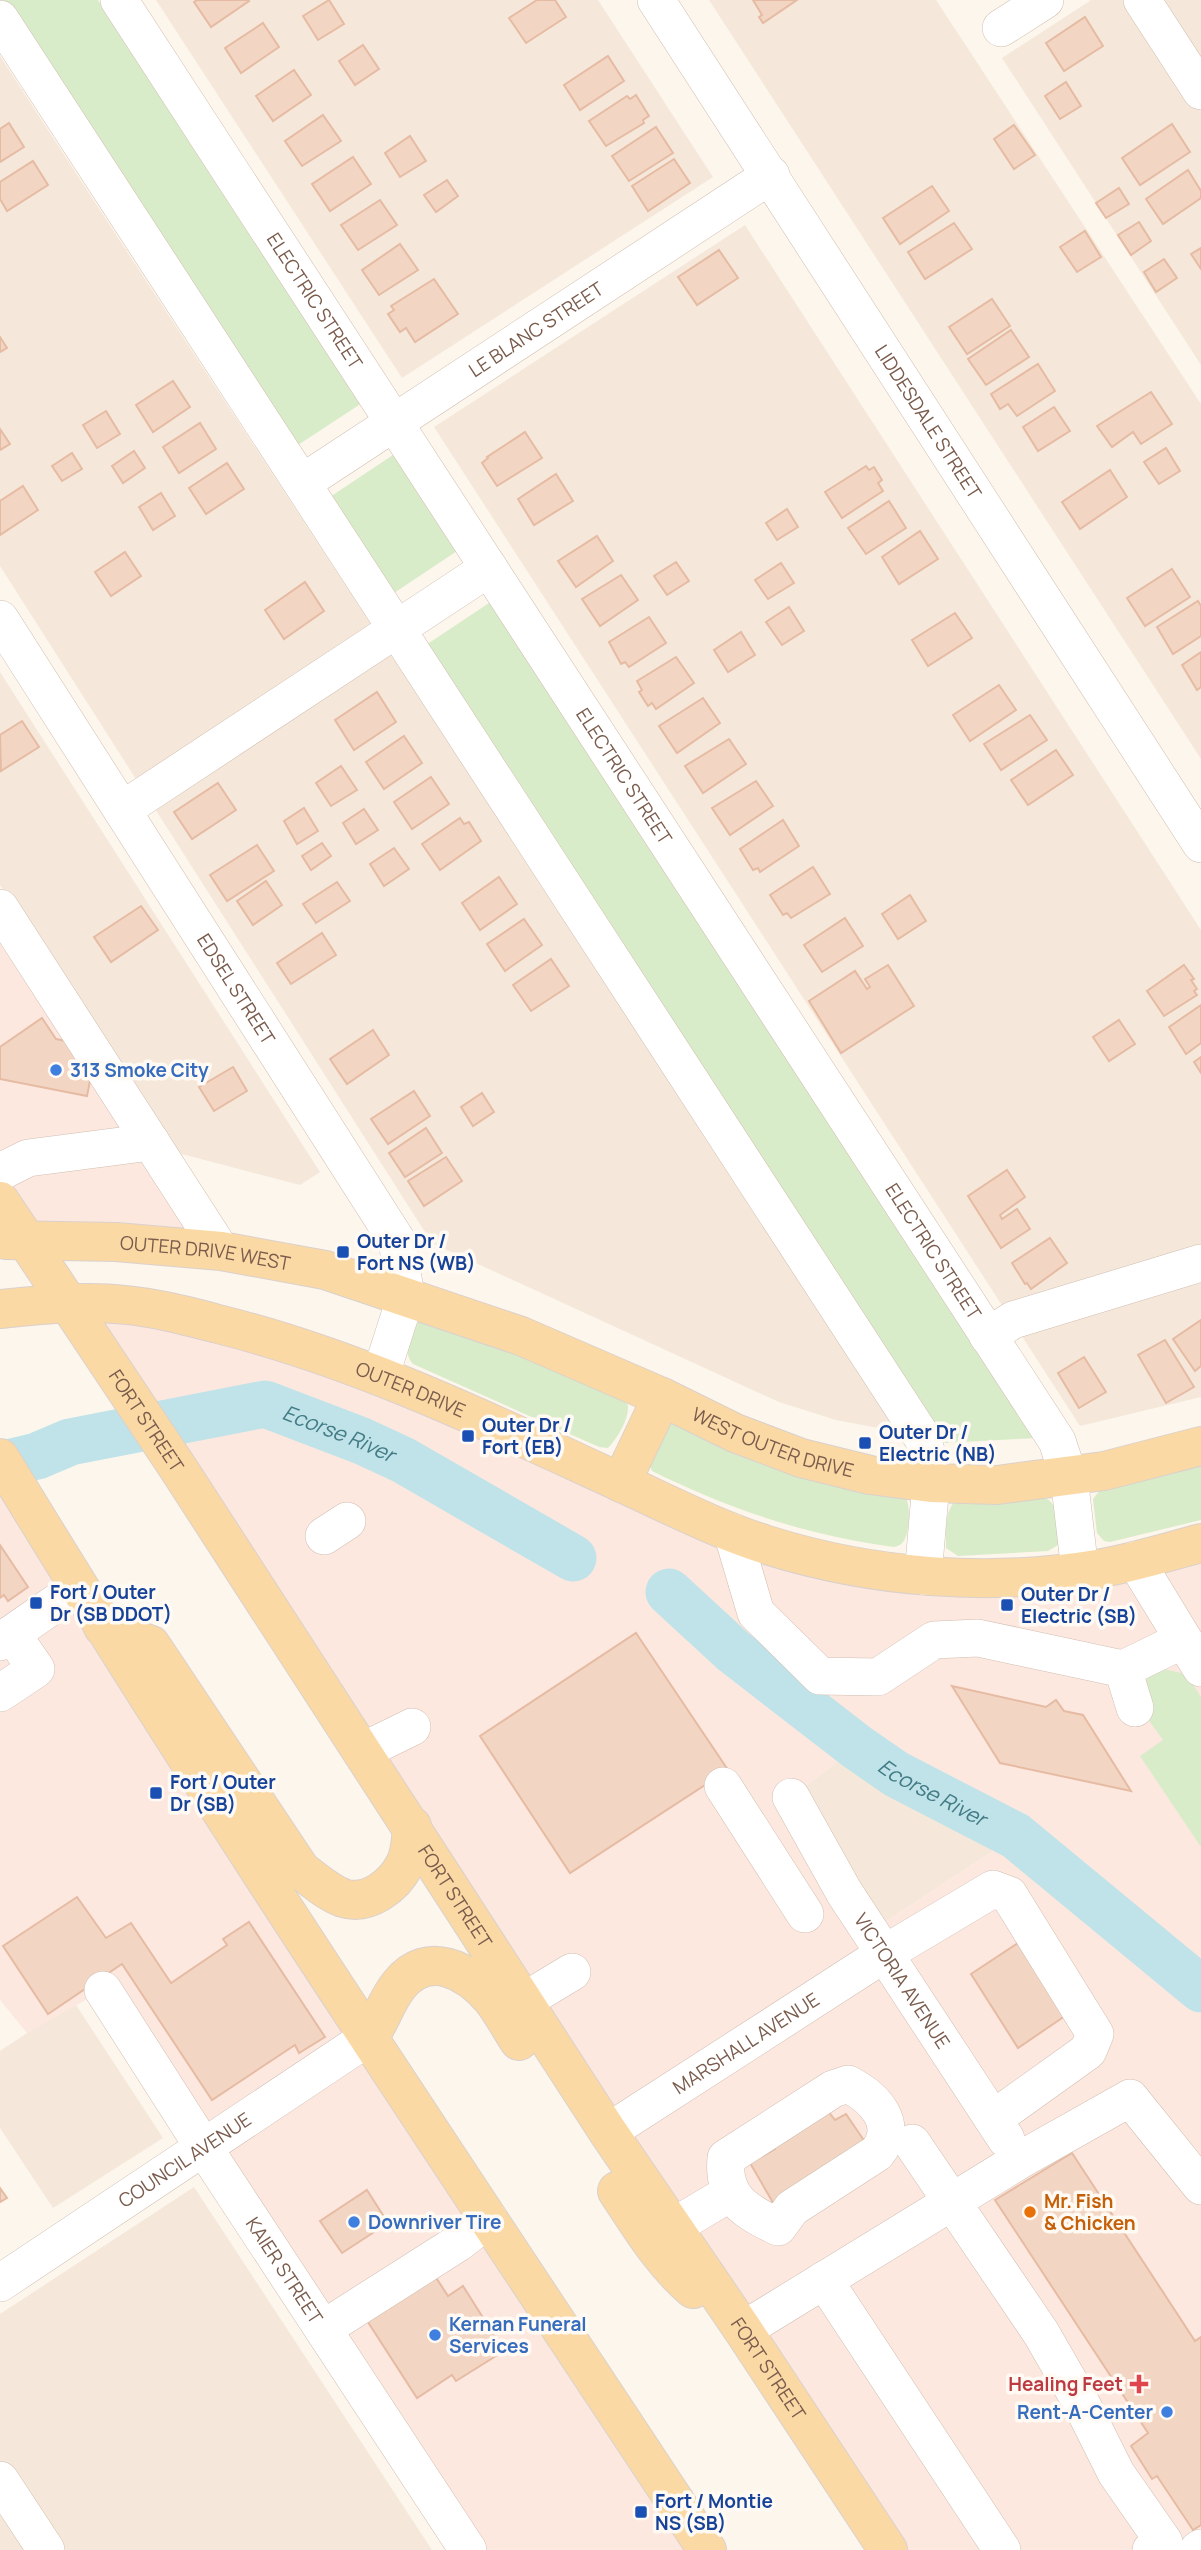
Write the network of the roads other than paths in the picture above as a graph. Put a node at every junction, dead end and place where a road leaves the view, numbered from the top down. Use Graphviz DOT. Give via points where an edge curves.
graph roads {
  1 [pos="119,0"];
  2 [pos="656,0"];
  3 [pos="1045,0"];
  4 [pos="1142,0"];
  5 [pos="0,19"];
  6 [pos="1001,28"];
  7 [pos="1201,91"];
  8 [pos="771,176"];
  9 [pos="394,422"];
  10 [pos="302,483"];
  11 [pos="489,568"];
  12 [pos="0,619"];
  13 [pos="397,629"];
  14 [pos="122,810"];
  15 [pos="1201,844"];
  16 [pos="0,908"];
  17 [pos="151,1142"];
  18 [pos="0,1172"];
  19 [pos="0,1201"];
  20 [pos="13,1240"];
  21 [pos="222,1251"];
  22 [pos="1201,1263"];
  23 [pos="406,1296"];
  24 [pos="66,1302"];
  25 [pos="0,1309"];
  26 [pos="988,1336"];
  27 [pos="380,1377"];
  28 [pos="662,1397"];
  29 [pos="1201,1446"];
  30 [pos="9,1474"];
  31 [pos="1069,1477"];
  32 [pos="621,1483"];
  33 [pos="932,1483"];
  34 [pos="732,1532"];
  35 [pos="1201,1543"];
  36 [pos="1135,1560"];
  37 [pos="1080,1572"];
  38 [pos="923,1576"];
  39 [pos="79,1587"];
  40 [pos="103,1627"];
  41 [pos="6,1638"];
  42 [pos="1192,1654"];
  43 [pos="1123,1669"];
  44 [pos="0,1693"];
  45 [pos="1135,1708"];
  46 [pos="412,1727"];
  47 [pos="363,1751"];
  48 [pos="723,1786"];
  49 [pos="791,1797"];
  50 [pos="412,1826"];
  51 [pos="805,1914"];
  52 [pos="884,1954"];
  53 [pos="572,1972"];
  54 [pos="103,1990"];
  55 [pos="524,2001"];
  56 [pos="369,2037"];
  57 [pos="993,2119"];
  58 [pos="608,2132"];
  59 [pos="912,2143"];
  60 [pos="204,2148"];
  61 [pos="1020,2160"];
  62 [pos="1201,2186"];
  63 [pos="730,2193"];
  64 [pos="953,2202"];
  65 [pos="489,2219"];
  66 [pos="673,2227"];
  67 [pos="824,2280"];
  68 [pos="0,2283"];
  69 [pos="739,2324"];
  70 [pos="323,2329"];
  71 [pos="0,2480"];
  72 [pos="1180,2548"];
  73 [pos="46,2550"];
  74 [pos="468,2550"];
  75 [pos="707,2550"];
  76 [pos="888,2550"];
  77 [pos="1002,2550"];
  1 -- 9 [label="street, ELECTRIC STREET"];
  2 -- 8 [label="street, LIDDESDALE STREET"];
  3 -- 6 [label="street"];
  4 -- 7 [label="street"];
  5 -- 10 [label="street"];
  8 -- 9 [label="street, LE BLANC STREET"];
  8 -- 15 [label="street, LIDDESDALE STREET"];
  9 -- 10 [label="street, LE BLANC STREET"];
  9 -- 11 [label="street, ELECTRIC STREET"];
  10 -- 13 [label="street"];
  11 -- 13 [label="street"];
  11 -- 26 [label="street, ELECTRIC STREET"];
  12 -- 14 [label="street, EDSEL STREET"];
  13 -- 14 [label="street"];
  13 -- 33 [label="street" via="924,1440"];
  14 -- 23 [label="street, EDSEL STREET" via="397,1241"];
  16 -- 17 [label="street"];
  17 -- 18 [label="street" via="28,1158"];
  17 -- 21 [label="street"];
  19 -- 20 [label="main road, FORT STREET"];
  20 -- 21 [label="main road, OUTER DRIVE WEST"];
  20 -- 24 [label="main road, FORT STREET"];
  21 -- 23 [label="main road, OUTER DRIVE WEST" via="324,1269"];
  22 -- 26 [label="street" via="1013,1320"];
  23 -- 27 [label="street, EDSEL STREET"];
  23 -- 28 [label="main road, WEST OUTER DRIVE" via="521,1336"];
  24 -- 25 [label="main road, OUTER DRIVE"];
  24 -- 27 [label="main road, OUTER DRIVE" via="156,1308 270,1337"];
  24 -- 47 [label="main road, FORT STREET"];
  26 -- 31 [label="street, ELECTRIC STREET" via="1057,1441"];
  27 -- 32 [label="main road, OUTER DRIVE" via="466,1411"];
  28 -- 32 [label="main road"];
  28 -- 33 [label="main road, WEST OUTER DRIVE" via="735,1433 801,1458 870,1475"];
  29 -- 31 [label="main road, WEST OUTER DRIVE"];
  30 -- 39 [label="main road"];
  31 -- 33 [label="main road, WEST OUTER DRIVE" via="997,1485"];
  31 -- 37 [label="street, ELECTRIC STREET"];
  32 -- 34 [label="main road, OUTER DRIVE"];
  33 -- 38 [label="street"];
  34 -- 38 [label="main road, OUTER DRIVE" via="841,1564"];
  34 -- 43 [label="street" via="757,1613 820,1676 878,1677 934,1640 978,1638"];
  35 -- 36 [label="main road"];
  36 -- 37 [label="main road"];
  36 -- 42 [label="street"];
  37 -- 38 [label="main road" via="1008,1578"];
  39 -- 40 [label="main road"];
  39 -- 41 [label="street"];
  40 -- 50 [label="main road" via="151,1645 301,1870 325,1888 344,1898 365,1899 380,1892 405,1864"];
  40 -- 56 [label="main road"];
  41 -- 44 [label="street" via="36,1669"];
  42 -- 43 [label="street"];
  43 -- 45 [label="street"];
  46 -- 47 [label="street"];
  47 -- 50 [label="main road, FORT STREET"];
  48 -- 51 [label="street"];
  49 -- 52 [label="street, VICTORIA AVENUE"];
  50 -- 55 [label="main road, FORT STREET"];
  52 -- 57 [label="street, VICTORIA AVENUE"];
  52 -- 57 [label="street, MARSHALL AVENUE" via="993,1889 1009,1895 1095,2034 1088,2051"];
  52 -- 58 [label="street, MARSHALL AVENUE"];
  53 -- 55 [label="street"];
  54 -- 60 [label="street, KAIER STREET"];
  55 -- 58 [label="main road, FORT STREET"];
  56 -- 60 [label="street, COUNCIL AVENUE"];
  56 -- 65 [label="main road"];
  56 -- 69 [label="main road" via="409,1975 442,1965 465,1976 492,2000 654,2247 676,2274"];
  57 -- 61 [label="street, VICTORIA AVENUE"];
  58 -- 66 [label="main road, FORT STREET"];
  59 -- 64 [label="street"];
  60 -- 68 [label="street, COUNCIL AVENUE"];
  60 -- 70 [label="street, KAIER STREET"];
  61 -- 62 [label="street" via="1130,2098"];
  61 -- 64 [label="street"];
  63 -- 66 [label="street"];
  64 -- 67 [label="street"];
  64 -- 72 [label="street" via="1041,2333 1116,2473"];
  65 -- 70 [label="street"];
  65 -- 75 [label="main road"];
  66 -- 69 [label="main road, FORT STREET"];
  67 -- 69 [label="street"];
  67 -- 77 [label="street"];
  69 -- 76 [label="main road, FORT STREET"];
  70 -- 74 [label="street, KAIER STREET"];
  71 -- 73 [label="street"];
}
